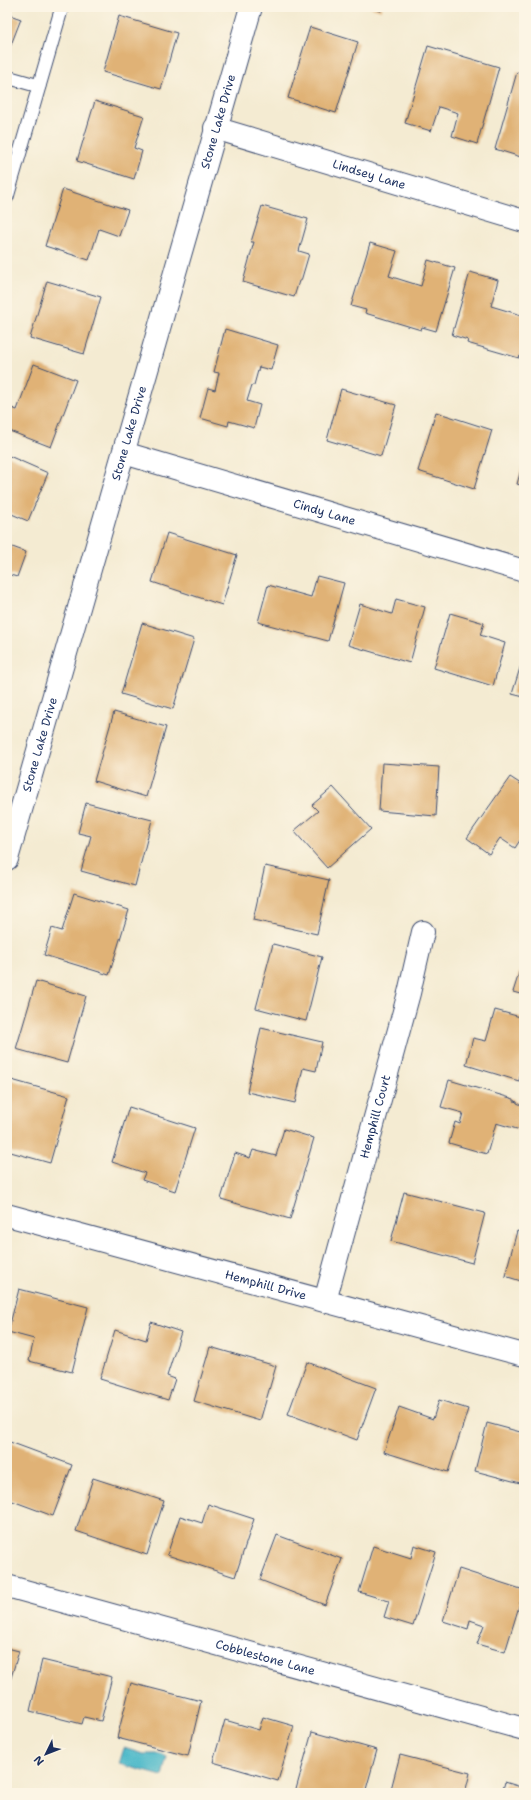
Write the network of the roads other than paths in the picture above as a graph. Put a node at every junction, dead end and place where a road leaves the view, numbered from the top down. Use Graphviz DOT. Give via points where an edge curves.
graph roads {
  1 [pos="62,7"];
  2 [pos="251,7"];
  3 [pos="7,77"];
  4 [pos="39,86"];
  5 [pos="215,128"];
  6 [pos="7,197"];
  7 [pos="524,221"];
  8 [pos="124,453"];
  9 [pos="524,571"];
  10 [pos="7,859"];
  11 [pos="423,932"];
  12 [pos="7,1215"];
  13 [pos="325,1301"];
  14 [pos="524,1355"];
  15 [pos="7,1586"];
  16 [pos="524,1729"];
  1 -- 4 [label="lane"];
  2 -- 5 [label="street, Stone Lake Drive"];
  3 -- 4 [label="lane"];
  4 -- 6 [label="lane"];
  5 -- 7 [label="street, Lindsey Lane"];
  5 -- 8 [label="street, Stone Lake Drive"];
  8 -- 9 [label="street, Cindy Lane"];
  8 -- 10 [label="street, Stone Lake Drive"];
  11 -- 13 [label="street, Hemphill Court" via="409,993"];
  12 -- 13 [label="street, Hemphill Drive"];
  13 -- 14 [label="street, Hemphill Drive"];
  15 -- 16 [label="street, Cobblestone Lane"];
}
